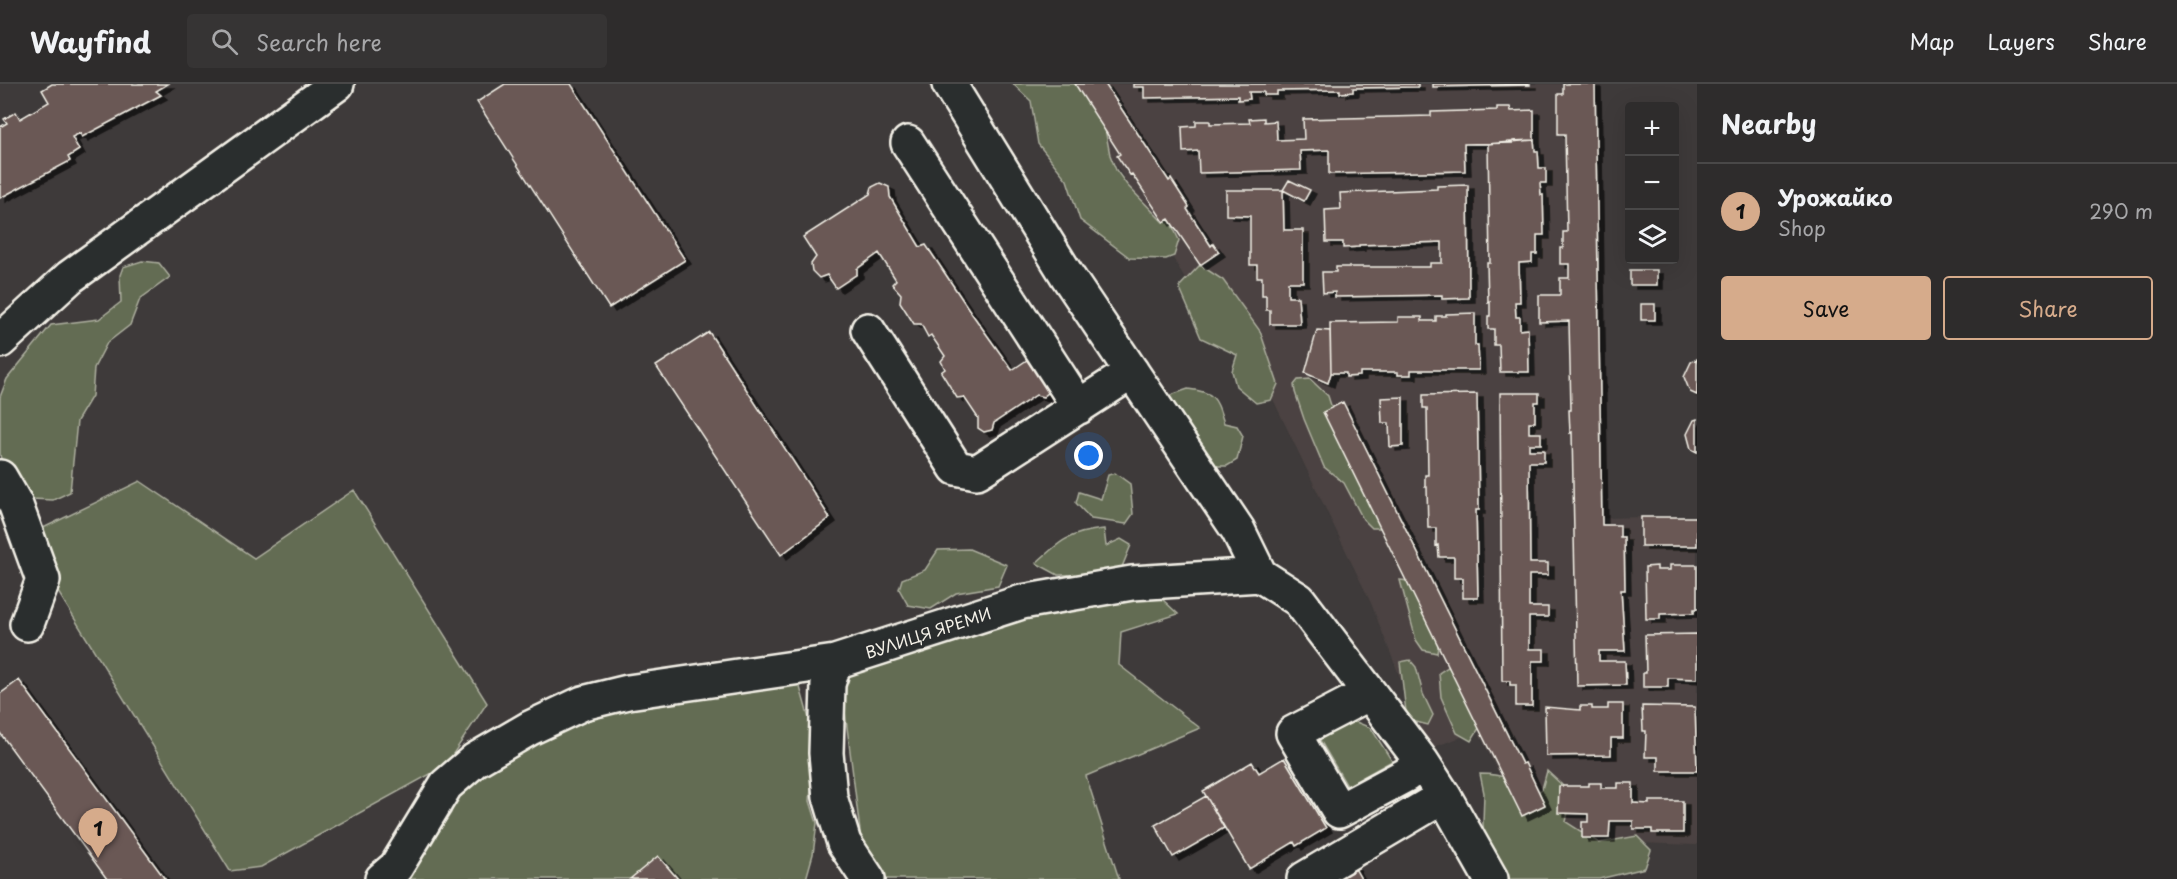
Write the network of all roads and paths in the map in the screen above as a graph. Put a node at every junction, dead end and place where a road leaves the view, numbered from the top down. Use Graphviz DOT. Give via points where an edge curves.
graph roads {
  1 [pos="337,84"];
  2 [pos="949,84"];
  3 [pos="908,143"];
  4 [pos="868,330"];
  5 [pos="0,341"];
  6 [pos="1132,372"];
  7 [pos="1079,407"];
  8 [pos="0,477"];
  9 [pos="1260,575"];
  10 [pos="27,624"];
  11 [pos="836,662"];
  12 [pos="1368,694"];
  13 [pos="1422,762"];
  14 [pos="1444,796"];
  15 [pos="382,879"];
  16 [pos="868,879"];
  17 [pos="1304,879"];
  18 [pos="1491,879"];
  1 -- 5 [label="street" via="70,277"];
  2 -- 6 [label="street" via="1068,277"];
  3 -- 7 [label="street"];
  4 -- 7 [label="street" via="956,468 977,472"];
  6 -- 7 [label="street"];
  6 -- 9 [label="street" via="1238,530"];
  8 -- 10 [label="street" via="15,503 43,580"];
  9 -- 11 [label="street, ВУЛИЦЯ ЯРЕМИ" via="1132,583 1022,602"];
  9 -- 12 [label="street" via="1299,600"];
  11 -- 15 [label="street, ВУЛИЦЯ ЯРЕМИ" via="628,692 583,703 530,728 475,760 446,785 396,867"];
  11 -- 16 [label="street" via="828,684 826,753 830,797 844,843"];
  12 -- 13 [label="street"];
  12 -- 13 [label="street" via="1293,733 1339,811 1406,775"];
  13 -- 14 [label="street"];
  14 -- 17 [label="street"];
  14 -- 18 [label="street"];
}
